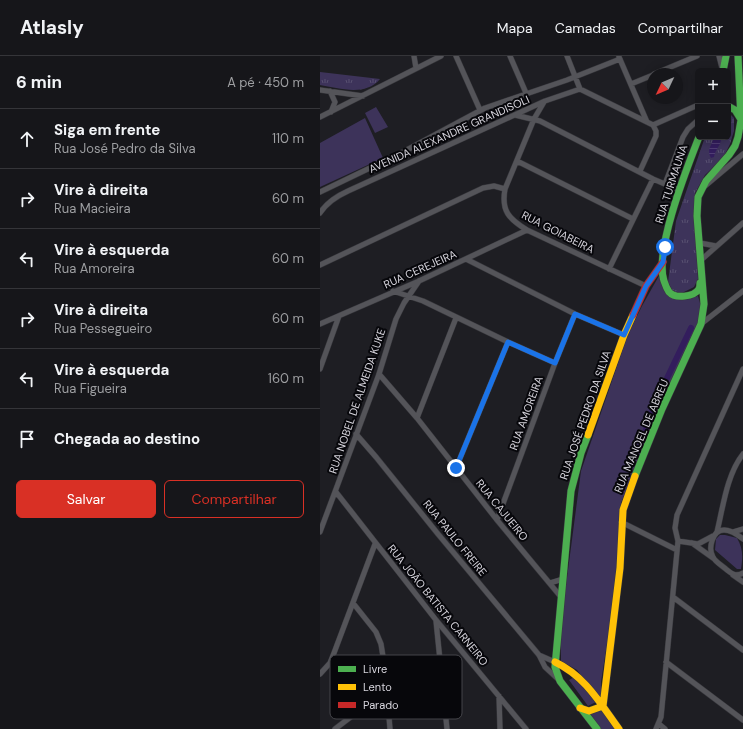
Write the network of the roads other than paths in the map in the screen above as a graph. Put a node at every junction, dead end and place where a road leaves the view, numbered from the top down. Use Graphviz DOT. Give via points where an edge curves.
graph roads {
  1 [pos="414,56"];
  2 [pos="441,56"];
  3 [pos="456,56"];
  4 [pos="510,56"];
  5 [pos="567,56"];
  6 [pos="697,56"];
  7 [pos="719,56"];
  8 [pos="726,56"];
  9 [pos="738,56"];
  10 [pos="619,58"];
  11 [pos="416,68"];
  12 [pos="668,68"];
  13 [pos="722,68"];
  14 [pos="724,68"];
  15 [pos="576,76"];
  16 [pos="647,77"];
  17 [pos="631,84"];
  18 [pos="580,89"];
  19 [pos="320,90"];
  20 [pos="330,91"];
  21 [pos="526,93"];
  22 [pos="364,96"];
  23 [pos="545,102"];
  24 [pos="695,107"];
  25 [pos="731,108"];
  26 [pos="480,110"];
  27 [pos="330,112"];
  28 [pos="515,115"];
  29 [pos="320,117"];
  30 [pos="534,119"];
  31 [pos="648,122"];
  32 [pos="695,123"];
  33 [pos="653,125"];
  34 [pos="742,126"];
  35 [pos="698,140"];
  36 [pos="743,154"];
  37 [pos="517,161"];
  38 [pos="640,171"];
  39 [pos="653,179"];
  40 [pos="665,184"];
  41 [pos="505,189"];
  42 [pos="701,189"];
  43 [pos="679,190"];
  44 [pos="320,192"];
  45 [pos="320,213"];
  46 [pos="633,219"];
  47 [pos="743,223"];
  48 [pos="527,230"];
  49 [pos="700,243"];
  50 [pos="716,246"];
  51 [pos="466,259"];
  52 [pos="701,260"];
  53 [pos="663,262"];
  54 [pos="320,264"];
  55 [pos="609,269"];
  56 [pos="702,275"];
  57 [pos="419,281"];
  58 [pos="646,286"];
  59 [pos="393,291"];
  60 [pos="743,291"];
  61 [pos="409,297"];
  62 [pos="575,314"];
  63 [pos="340,316"];
  64 [pos="456,318"];
  65 [pos="320,324"];
  66 [pos="702,324"];
  67 [pos="624,335"];
  68 [pos="508,342"];
  69 [pos="555,363"];
  70 [pos="320,369"];
  71 [pos="743,369"];
  72 [pos="378,374"];
  73 [pos="417,418"];
  74 [pos="356,434"];
  75 [pos="743,454"];
  76 [pos="456,468"];
  77 [pos="336,492"];
  78 [pos="497,520"];
  79 [pos="621,522"];
  80 [pos="743,529"];
  81 [pos="320,532"];
  82 [pos="733,532"];
  83 [pos="715,534"];
  84 [pos="743,539"];
  85 [pos="678,541"];
  86 [pos="692,543"];
  87 [pos="375,544"];
  88 [pos="677,550"];
  89 [pos="713,558"];
  90 [pos="743,573"];
  91 [pos="733,575"];
  92 [pos="563,579"];
  93 [pos="743,582"];
  94 [pos="550,583"];
  95 [pos="673,596"];
  96 [pos="561,597"];
  97 [pos="353,604"];
  98 [pos="436,620"];
  99 [pos="743,650"];
  100 [pos="333,655"];
  101 [pos="383,655"];
  102 [pos="439,655"];
  103 [pos="539,655"];
  104 [pos="555,662"];
  105 [pos="666,662"];
  106 [pos="330,663"];
  107 [pos="573,671"];
  108 [pos="320,674"];
  109 [pos="560,681"];
  110 [pos="499,696"];
  111 [pos="603,706"];
  112 [pos="580,708"];
  113 [pos="348,719"];
  114 [pos="389,719"];
  115 [pos="445,719"];
  116 [pos="743,720"];
  117 [pos="657,727"];
  118 [pos="335,729"];
  119 [pos="390,729"];
  120 [pos="446,729"];
  121 [pos="500,729"];
  122 [pos="526,729"];
  123 [pos="597,729"];
  124 [pos="618,729"];
  125 [pos="665,729"];
  1 -- 11 [label="street"];
  2 -- 11 [label="street"];
  3 -- 26 [label="street"];
  4 -- 21 [label="street"];
  5 -- 15 [label="street"];
  6 -- 12 [label="street"];
  7 -- 13 [label="street"];
  8 -- 14 [label="main road"];
  9 -- 34 [label="main road"];
  10 -- 15 [label="street, AVENIDA ALEXANDRE GRANDISOLI"];
  10 -- 17 [label="street"];
  11 -- 22 [label="street"];
  15 -- 18 [label="street"];
  15 -- 21 [label="street, AVENIDA ALEXANDRE GRANDISOLI"];
  16 -- 17 [label="street"];
  17 -- 31 [label="street"];
  18 -- 23 [label="street, AVENIDA ALEXANDRE GRANDISOLI"];
  18 -- 31 [label="street"];
  19 -- 20 [label="street"];
  20 -- 22 [label="street"];
  20 -- 27 [label="street" via="335,102"];
  21 -- 26 [label="street, AVENIDA ALEXANDRE GRANDISOLI"];
  22 -- 27 [label="street"];
  23 -- 28 [label="street, AVENIDA ALEXANDRE GRANDISOLI"];
  23 -- 30 [label="street, RUA GOIABEIRA"];
  24 -- 33 [label="street"];
  25 -- 34 [label="main road" via="735,110"];
  26 -- 44 [label="street, AVENIDA ALEXANDRE GRANDISOLI" via="403,152"];
  27 -- 29 [label="street"];
  28 -- 30 [label="street"];
  28 -- 45 [label="street, AVENIDA ALEXANDRE GRANDISOLI" via="334,198"];
  30 -- 37 [label="street, RUA GOIABEIRA"];
  30 -- 38 [label="street"];
  31 -- 33 [label="street"];
  32 -- 40 [label="street, RUA TURMAUNA" via="683,137"];
  33 -- 38 [label="street" via="656,136"];
  34 -- 42 [label="main road" via="729,156"];
  35 -- 43 [label="main road, RUA TURMAUNA"];
  36 -- 42 [label="street"];
  37 -- 41 [label="street, RUA GOIABEIRA"];
  37 -- 46 [label="street"];
  38 -- 39 [label="street"];
  39 -- 40 [label="street"];
  39 -- 46 [label="street"];
  40 -- 43 [label="street"];
  41 -- 48 [label="street, RUA GOIABEIRA" via="504,208 515,223"];
  41 -- 54 [label="street" via="494,186 483,188"];
  42 -- 49 [label="main road, RUA MANOEL DE ABREU" via="697,206"];
  43 -- 53 [label="main road, RUA TURMAUNA" via="669,222"];
  46 -- 55 [label="street"];
  47 -- 50 [label="street"];
  48 -- 51 [label="street, RUA CEREJEIRA"];
  48 -- 55 [label="street, RUA GOIABEIRA"];
  49 -- 50 [label="street"];
  49 -- 52 [label="main road, RUA MANOEL DE ABREU"];
  50 -- 52 [label="street"];
  51 -- 57 [label="street, RUA CEREJEIRA"];
  51 -- 62 [label="street"];
  52 -- 56 [label="main road, RUA MANOEL DE ABREU"];
  53 -- 56 [label="main road, RUA TURMAUNA" via="665,286 676,296 692,295 697,292"];
  53 -- 58 [label="main road, RUA JOSÉ PEDRO DA SILVA"];
  55 -- 58 [label="street, RUA GOIABEIRA"];
  56 -- 66 [label="main road, RUA MANOEL DE ABREU"];
  57 -- 59 [label="street, RUA CEREJEIRA"];
  57 -- 61 [label="street, RUA NOBEL DE ALMEIDA KUKE"];
  58 -- 67 [label="main road, RUA JOSÉ PEDRO DA SILVA"];
  59 -- 61 [label="street"];
  59 -- 63 [label="street, RUA CEREJEIRA"];
  60 -- 66 [label="street"];
  61 -- 64 [label="street" via="424,301"];
  61 -- 72 [label="street, RUA NOBEL DE ALMEIDA KUKE" via="396,319"];
  62 -- 67 [label="street"];
  62 -- 69 [label="street, RUA AMOREIRA"];
  63 -- 65 [label="street, RUA CEREJEIRA"];
  63 -- 70 [label="street"];
  64 -- 68 [label="street"];
  64 -- 73 [label="street"];
  66 -- 79 [label="main road, RUA MANOEL DE ABREU" via="631,486"];
  67 -- 92 [label="main road, RUA JOSÉ PEDRO DA SILVA" via="572,486"];
  68 -- 69 [label="street"];
  68 -- 76 [label="street"];
  69 -- 78 [label="street, RUA AMOREIRA"];
  71 -- 85 [label="street" via="677,515 675,528"];
  72 -- 73 [label="street, RUA CAJUEIRO"];
  72 -- 74 [label="street, RUA NOBEL DE ALMEIDA KUKE"];
  73 -- 76 [label="street, RUA CAJUEIRO"];
  74 -- 77 [label="street, RUA NOBEL DE ALMEIDA KUKE"];
  74 -- 103 [label="street, RUA PAULO FREIRE"];
  75 -- 83 [label="street" via="736,463"];
  76 -- 78 [label="street, RUA CAJUEIRO"];
  77 -- 81 [label="street, RUA NOBEL DE ALMEIDA KUKE"];
  77 -- 87 [label="street, RUA JOÃO BATISTA CARNEIRO"];
  78 -- 94 [label="street, RUA CAJUEIRO"];
  79 -- 88 [label="street"];
  79 -- 111 [label="main road, RUA MANOEL DE ABREU" via="620,568"];
  80 -- 82 [label="street"];
  82 -- 83 [label="street" via="723,530"];
  82 -- 84 [label="street"];
  83 -- 86 [label="street" via="701,543"];
  83 -- 89 [label="street" via="711,548"];
  85 -- 86 [label="street"];
  85 -- 88 [label="street"];
  86 -- 89 [label="street"];
  87 -- 97 [label="street"];
  87 -- 98 [label="street, RUA JOÃO BATISTA CARNEIRO"];
  88 -- 95 [label="street"];
  89 -- 91 [label="street"];
  90 -- 91 [label="street"];
  91 -- 93 [label="street"];
  92 -- 94 [label="street"];
  92 -- 96 [label="main road, RUA JOSÉ PEDRO DA SILVA"];
  94 -- 96 [label="street, RUA CAJUEIRO"];
  95 -- 99 [label="street"];
  95 -- 105 [label="street"];
  96 -- 104 [label="main road, RUA JOSÉ PEDRO DA SILVA"];
  97 -- 100 [label="street"];
  97 -- 101 [label="street" via="376,632"];
  98 -- 102 [label="street"];
  98 -- 110 [label="street, RUA JOÃO BATISTA CARNEIRO"];
  103 -- 104 [label="street, RUA PAULO FREIRE"];
  103 -- 109 [label="street, RUA PAULO FREIRE" via="545,666"];
  104 -- 107 [label="main road, RUA PAULO FREIRE"];
  104 -- 109 [label="main road, RUA JOSÉ PEDRO DA SILVA"];
  105 -- 116 [label="street"];
  105 -- 117 [label="street" via="661,717"];
  106 -- 108 [label="street"];
  107 -- 109 [label="main road" via="563,673"];
  107 -- 111 [label="main road, RUA PAULO FREIRE"];
  109 -- 112 [label="main road, RUA PAULO FREIRE"];
  110 -- 121 [label="street"];
  110 -- 122 [label="street, RUA JOÃO BATISTA CARNEIRO"];
  111 -- 112 [label="main road" via="589,711"];
  111 -- 124 [label="main road, RUA PAULO FREIRE"];
  112 -- 123 [label="main road, RUA PAULO FREIRE"];
  113 -- 118 [label="street"];
  114 -- 119 [label="street"];
  115 -- 120 [label="street"];
  117 -- 125 [label="street"];
}
